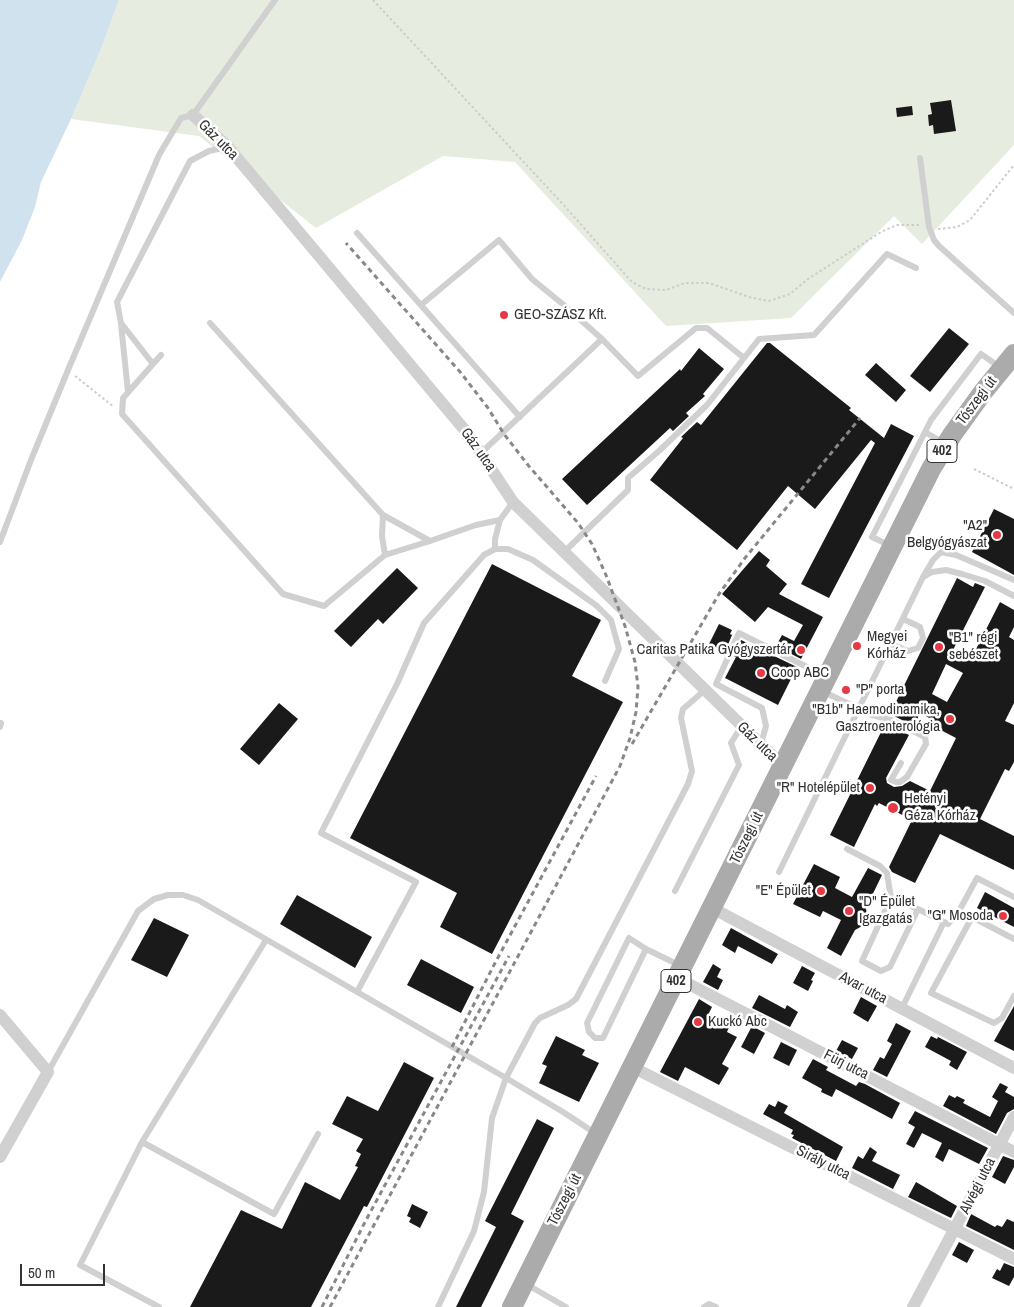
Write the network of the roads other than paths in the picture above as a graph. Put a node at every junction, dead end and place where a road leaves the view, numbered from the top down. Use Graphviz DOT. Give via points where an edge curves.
graph roads {
  1 [pos="275,0"];
  2 [pos="193,115"];
  3 [pos="228,146"];
  4 [pos="920,158"];
  5 [pos="357,234"];
  6 [pos="916,268"];
  7 [pos="420,305"];
  8 [pos="1014,313"];
  9 [pos="120,323"];
  10 [pos="210,323"];
  11 [pos="602,339"];
  12 [pos="161,355"];
  13 [pos="744,358"];
  14 [pos="1008,361"];
  15 [pos="153,364"];
  16 [pos="128,392"];
  17 [pos="520,417"];
  18 [pos="924,432"];
  19 [pos="946,444"];
  20 [pos="481,453"];
  21 [pos="513,502"];
  22 [pos="382,515"];
  23 [pos="500,520"];
  24 [pos="430,541"];
  25 [pos="0,542"];
  26 [pos="892,547"];
  27 [pos="496,549"];
  28 [pos="564,552"];
  29 [pos="385,555"];
  30 [pos="990,569"];
  31 [pos="923,577"];
  32 [pos="1014,580"];
  33 [pos="985,581"];
  34 [pos="1014,596"];
  35 [pos="903,618"];
  36 [pos="891,644"];
  37 [pos="605,681"];
  38 [pos="824,684"];
  39 [pos="711,687"];
  40 [pos="859,710"];
  41 [pos="741,727"];
  42 [pos="761,745"];
  43 [pos="901,763"];
  44 [pos="783,766"];
  45 [pos="847,849"];
  46 [pos="779,872"];
  47 [pos="675,891"];
  48 [pos="1014,897"];
  49 [pos="891,898"];
  50 [pos="712,908"];
  51 [pos="918,909"];
  52 [pos="959,911"];
  53 [pos="972,917"];
  54 [pos="944,922"];
  55 [pos="1014,939"];
  56 [pos="266,940"];
  57 [pos="646,949"];
  58 [pos="680,973"];
  59 [pos="357,992"];
  60 [pos="1014,996"];
  61 [pos="902,1008"];
  62 [pos="0,1015"];
  63 [pos="632,1067"];
  64 [pos="1014,1068"];
  65 [pos="48,1072"];
  66 [pos="506,1078"];
  67 [pos="1014,1117"];
  68 [pos="318,1134"];
  69 [pos="598,1135"];
  70 [pos="142,1142"];
  71 [pos="1000,1145"];
  72 [pos="1014,1152"];
  73 [pos="0,1157"];
  74 [pos="956,1230"];
  75 [pos="1014,1259"];
  76 [pos="524,1283"];
  77 [pos="158,1307"];
  78 [pos="438,1307"];
  79 [pos="512,1307"];
  80 [pos="566,1307"];
  81 [pos="704,1307"];
  82 [pos="716,1307"];
  83 [pos="914,1307"];
  1 -- 2 [label="lane"];
  2 -- 3 [label="street, Gáz utca"];
  2 -- 25 [label="lane" via="181,118 159,155"];
  3 -- 9 [label="lane" via="190,161 118,302"];
  3 -- 20 [label="street, Gáz utca"];
  4 -- 8 [label="lane" via="934,240"];
  5 -- 7 [label="lane"];
  6 -- 13 [label="lane" via="887,254 814,335 759,340"];
  7 -- 11 [label="lane" via="499,240 532,279"];
  7 -- 17 [label="lane"];
  9 -- 15 [label="lane"];
  9 -- 16 [label="lane"];
  10 -- 22 [label="lane"];
  11 -- 13 [label="lane" via="638,376 696,328 707,328"];
  11 -- 17 [label="lane"];
  12 -- 15 [label="lane"];
  13 -- 28 [label="lane" via="707,405 628,478 628,490"];
  14 -- 18 [label="lane" via="981,354"];
  14 -- 19 [label="main road, Tószegi út / 402"];
  15 -- 16 [label="lane"];
  16 -- 29 [label="lane" via="123,398 122,414 283,594 324,606"];
  17 -- 20 [label="lane"];
  18 -- 19 [label="lane"];
  18 -- 26 [label="lane" via="872,537"];
  19 -- 26 [label="main road, Tószegi út / 402"];
  20 -- 21 [label="street, Gáz utca"];
  21 -- 23 [label="lane"];
  21 -- 28 [label="street, Gáz utca"];
  22 -- 24 [label="lane"];
  22 -- 29 [label="lane"];
  23 -- 24 [label="lane" via="476,524"];
  23 -- 27 [label="lane"];
  24 -- 29 [label="lane"];
  26 -- 38 [label="main road, Tószegi út / 402"];
  27 -- 37 [label="lane" via="508,549 533,560 597,606 611,620 619,649"];
  27 -- 59 [label="lane" via="484,555 424,623 397,684 321,833 416,882"];
  28 -- 39 [label="street, Gáz utca"];
  30 -- 31 [label="lane" via="941,552"];
  30 -- 32 [label="lane"];
  30 -- 33 [label="lane"];
  31 -- 33 [label="lane" via="946,570"];
  31 -- 35 [label="lane"];
  33 -- 34 [label="lane"];
  35 -- 36 [label="lane"];
  35 -- 36 [label="lane" via="920,627 923,638 918,648 908,651"];
  36 -- 40 [label="lane"];
  38 -- 39 [label="lane" via="739,633"];
  38 -- 40 [label="lane"];
  38 -- 44 [label="main road, Tószegi út / 402"];
  39 -- 41 [label="street, Gáz utca"];
  39 -- 42 [label="lane" via="762,708 766,726"];
  39 -- 66 [label="lane" via="683,709 681,718 692,771 688,784 576,999 535,1023"];
  40 -- 43 [label="lane" via="891,720 925,737 926,744 911,771 896,782 892,780"];
  40 -- 46 [label="lane"];
  41 -- 42 [label="street, Gáz utca"];
  41 -- 47 [label="lane" via="731,743 739,765"];
  42 -- 44 [label="street, Gáz utca"];
  44 -- 50 [label="main road, Tószegi út / 402"];
  45 -- 49 [label="lane" via="887,873"];
  48 -- 52 [label="lane" via="977,878"];
  49 -- 51 [label="lane"];
  49 -- 51 [label="lane" via="862,961 882,971 890,966"];
  50 -- 58 [label="main road, Tószegi út / 402"];
  50 -- 61 [label="street, Avar utca"];
  51 -- 54 [label="lane"];
  52 -- 53 [label="lane"];
  52 -- 54 [label="lane" via="948,924"];
  53 -- 55 [label="lane"];
  53 -- 60 [label="lane" via="931,993 994,1023 1002,1018"];
  54 -- 61 [label="lane"];
  56 -- 59 [label="lane"];
  56 -- 65 [label="lane" via="198,900 183,895 154,899 138,911"];
  56 -- 70 [label="lane"];
  57 -- 57 [label="lane" via="629,938 588,1023 589,1032 595,1038 603,1038"];
  57 -- 58 [label="lane"];
  58 -- 63 [label="main road, Tószegi út / 402"];
  58 -- 71 [label="street, Fürj utca"];
  59 -- 66 [label="lane"];
  61 -- 64 [label="street, Avar utca"];
  62 -- 65 [label="street"];
  63 -- 69 [label="main road, Tószegi út / 402"];
  63 -- 74 [label="street, Sirály utca"];
  65 -- 73 [label="street"];
  66 -- 69 [label="lane"];
  66 -- 78 [label="lane" via="492,1118 484,1192 474,1231"];
  67 -- 71 [label="street, Alvégi utca"];
  68 -- 70 [label="lane" via="274,1214"];
  69 -- 76 [label="main road, Tószegi út / 402"];
  70 -- 77 [label="lane" via="80,1265"];
  71 -- 72 [label="street, Fürj utca"];
  71 -- 74 [label="street, Alvégi utca"];
  74 -- 75 [label="street, Sirály utca"];
  74 -- 83 [label="street, Alvégi utca"];
  76 -- 79 [label="main road, Tószegi út / 402"];
  76 -- 80 [label="lane"];
  81 -- 82 [label="lane" via="709,1304"];
}
